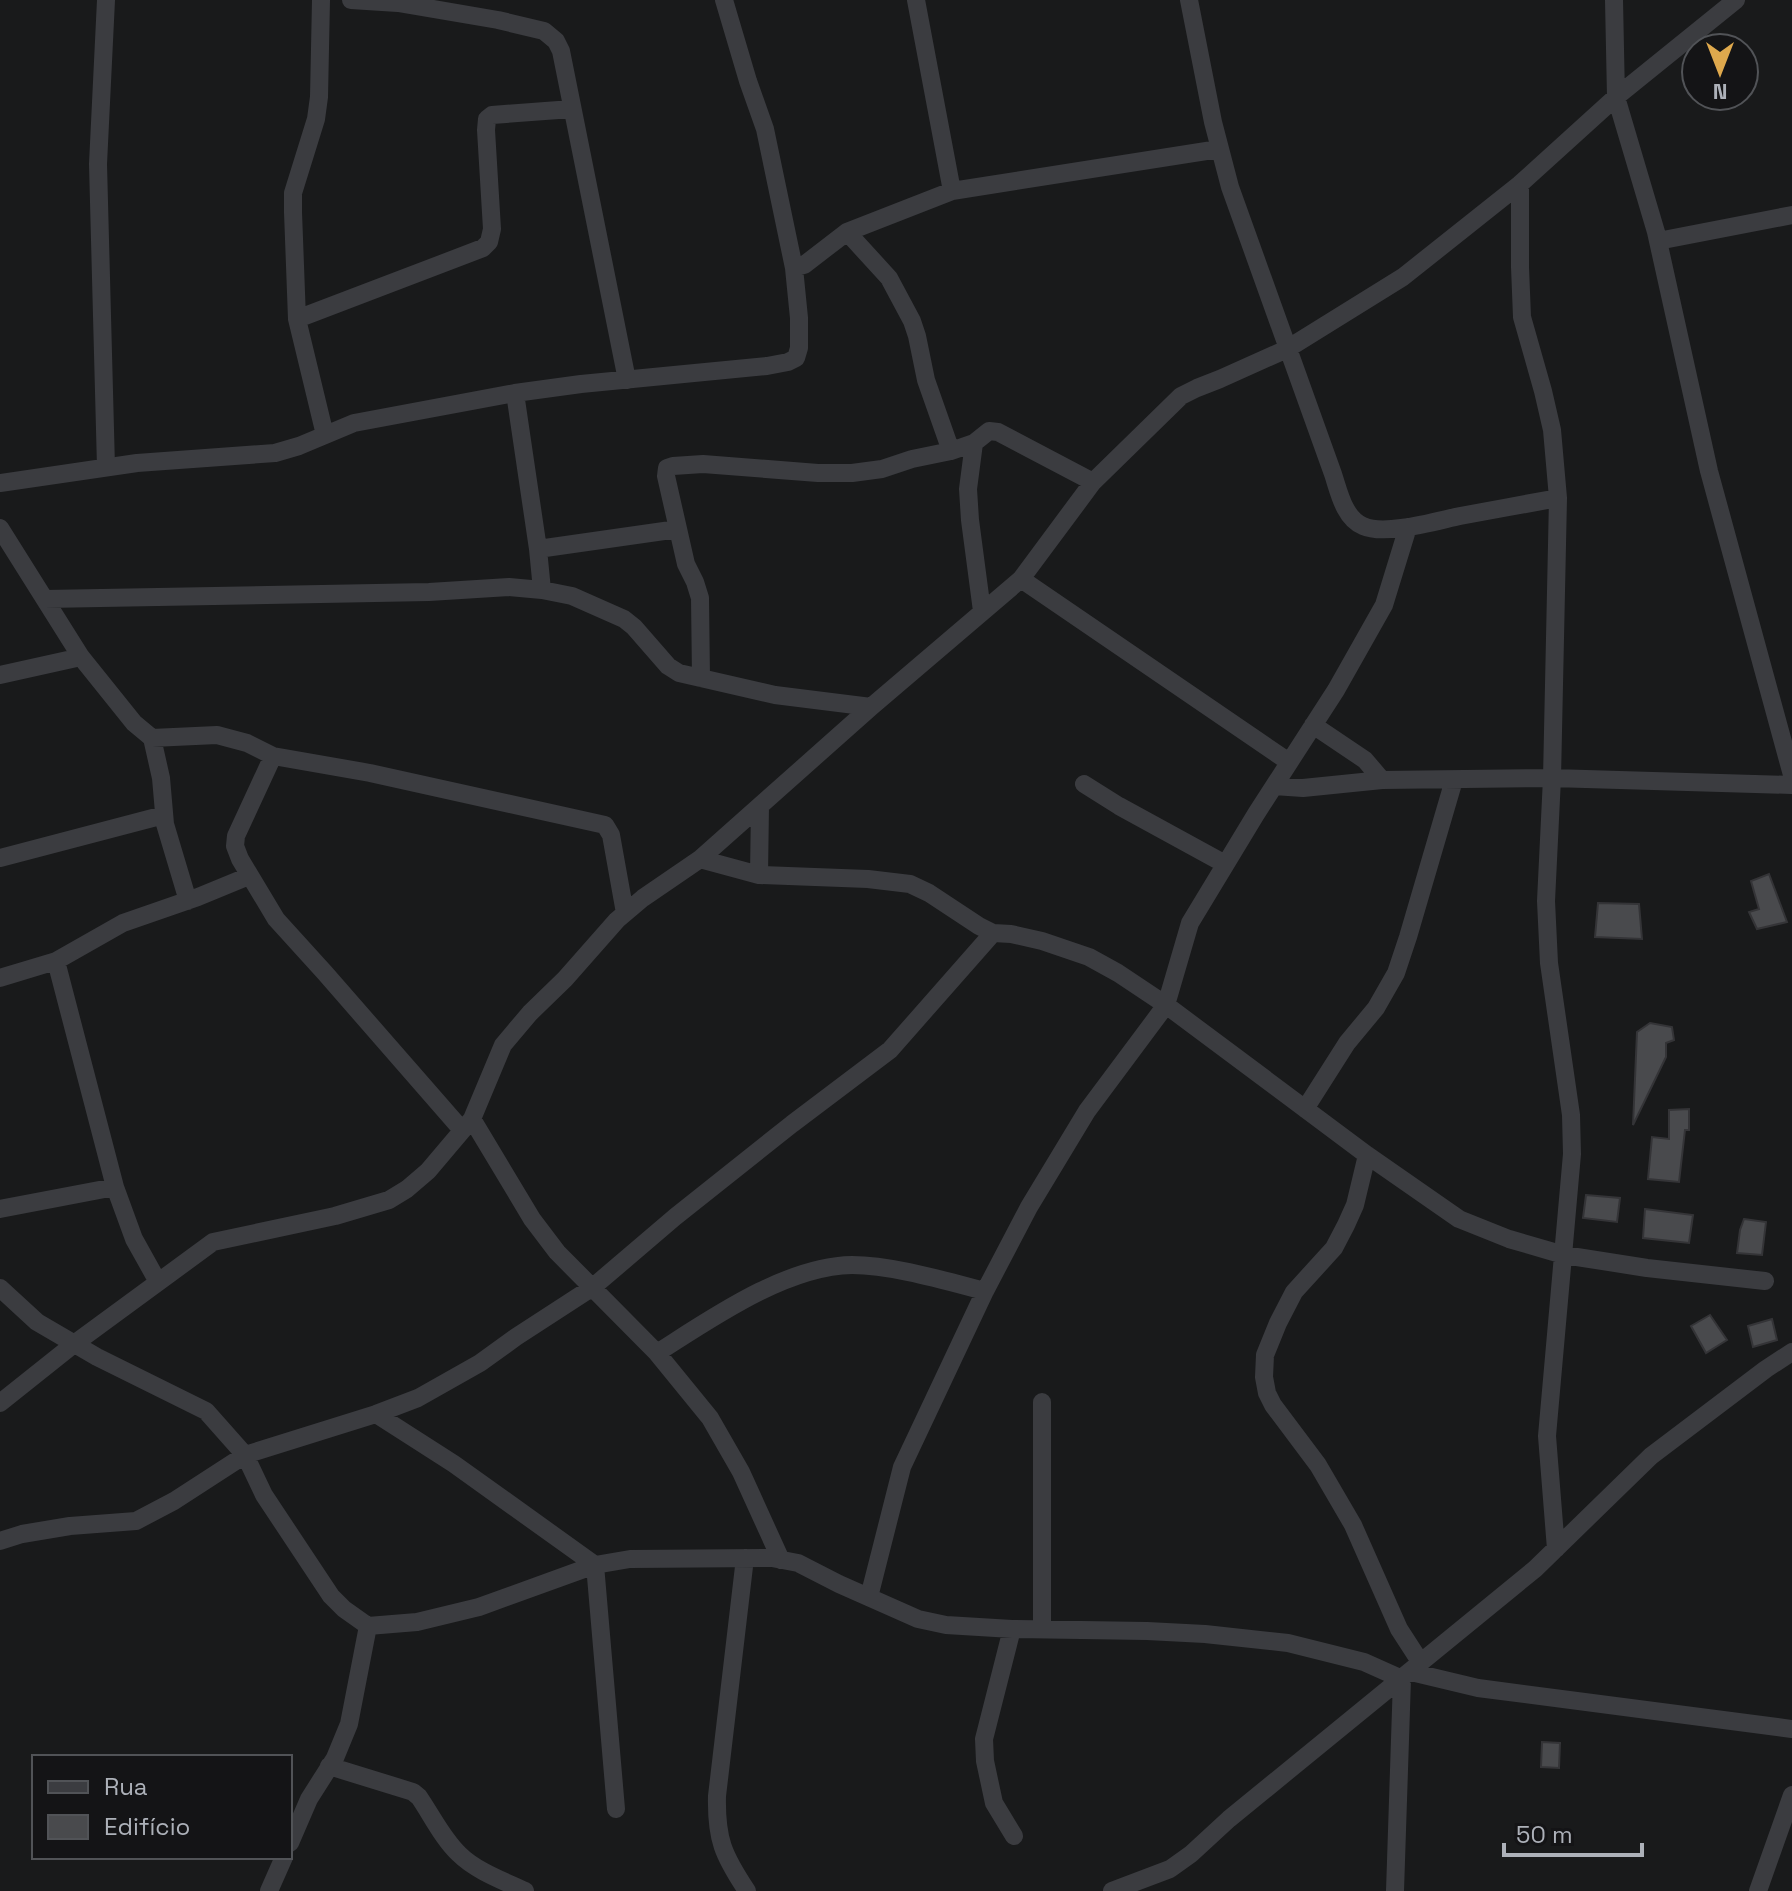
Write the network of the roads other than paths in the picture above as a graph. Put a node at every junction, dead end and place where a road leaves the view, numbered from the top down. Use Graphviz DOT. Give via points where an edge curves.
graph roads {
  1 [pos="106,0"];
  2 [pos="321,0"];
  3 [pos="351,0"];
  4 [pos="724,0"];
  5 [pos="916,0"];
  6 [pos="1189,0"];
  7 [pos="1614,0"];
  8 [pos="1736,0"];
  9 [pos="1616,97"];
  10 [pos="572,109"];
  11 [pos="1219,149"];
  12 [pos="1520,184"];
  13 [pos="952,191"];
  14 [pos="1792,215"];
  15 [pos="847,232"];
  16 [pos="1658,241"];
  17 [pos="794,268"];
  18 [pos="297,319"];
  19 [pos="1287,349"];
  20 [pos="627,380"];
  21 [pos="515,393"];
  22 [pos="325,435"];
  23 [pos="974,443"];
  24 [pos="951,451"];
  25 [pos="106,467"];
  26 [pos="1093,482"];
  27 [pos="0,483"];
  28 [pos="1558,498"];
  29 [pos="1408,527"];
  30 [pos="0,528"];
  31 [pos="678,529"];
  32 [pos="538,549"];
  33 [pos="1021,579"];
  34 [pos="542,590"];
  35 [pos="45,599"];
  36 [pos="982,611"];
  37 [pos="81,657"];
  38 [pos="0,675"];
  39 [pos="701,678"];
  40 [pos="871,707"];
  41 [pos="1313,725"];
  42 [pos="152,738"];
  43 [pos="273,756"];
  44 [pos="1289,762"];
  45 [pos="1792,775"];
  46 [pos="1552,778"];
  47 [pos="1382,780"];
  48 [pos="1454,780"];
  49 [pos="1084,784"];
  50 [pos="1792,785"];
  51 [pos="1274,786"];
  52 [pos="760,806"];
  53 [pos="164,815"];
  54 [pos="0,858"];
  55 [pos="700,859"];
  56 [pos="1225,864"];
  57 [pos="759,875"];
  58 [pos="249,876"];
  59 [pos="188,901"];
  60 [pos="625,913"];
  61 [pos="993,933"];
  62 [pos="56,961"];
  63 [pos="0,978"];
  64 [pos="1166,1005"];
  65 [pos="1305,1109"];
  66 [pos="467,1125"];
  67 [pos="1367,1155"];
  68 [pos="115,1187"];
  69 [pos="0,1209"];
  70 [pos="1564,1255"];
  71 [pos="1765,1281"];
  72 [pos="158,1282"];
  73 [pos="593,1287"];
  74 [pos="0,1288"];
  75 [pos="985,1291"];
  76 [pos="74,1344"];
  77 [pos="1792,1352"];
  78 [pos="657,1353"];
  79 [pos="1042,1402"];
  80 [pos="0,1403"];
  81 [pos="376,1414"];
  82 [pos="245,1455"];
  83 [pos="0,1541"];
  84 [pos="1556,1549"];
  85 [pos="745,1558"];
  86 [pos="781,1560"];
  87 [pos="595,1565"];
  88 [pos="869,1597"];
  89 [pos="368,1626"];
  90 [pos="1012,1629"];
  91 [pos="1042,1629"];
  92 [pos="1411,1671"];
  93 [pos="1792,1729"];
  94 [pos="329,1766"];
  95 [pos="1792,1795"];
  96 [pos="616,1809"];
  97 [pos="1788,1821"];
  98 [pos="1014,1836"];
  99 [pos="292,1838"];
  100 [pos="283,1859"];
  101 [pos="515,1889"];
  102 [pos="269,1891"];
  103 [pos="747,1891"];
  104 [pos="1112,1891"];
  105 [pos="1395,1891"];
  106 [pos="1758,1891"];
  1 -- 25 [label="street" via="98,164"];
  2 -- 18 [label="street" via="316,119 293,193"];
  3 -- 10 [label="street" via="398,3 544,31 561,51"];
  4 -- 17 [label="street" via="765,129"];
  5 -- 13 [label="street"];
  6 -- 11 [label="street"];
  7 -- 9 [label="street"];
  8 -- 9 [label="street"];
  9 -- 12 [label="street"];
  9 -- 16 [label="street"];
  10 -- 18 [label="street" via="487,119 492,229 483,248"];
  10 -- 20 [label="street"];
  11 -- 13 [label="street"];
  11 -- 19 [label="street"];
  12 -- 19 [label="street" via="1403,277"];
  12 -- 28 [label="street" via="1522,317 1552,430"];
  13 -- 15 [label="street"];
  14 -- 16 [label="street"];
  15 -- 17 [label="street"];
  15 -- 24 [label="street" via="889,278 912,321"];
  16 -- 45 [label="street" via="1709,471"];
  17 -- 20 [label="street" via="796,358 767,366"];
  18 -- 22 [label="street"];
  19 -- 26 [label="street" via="1181,396"];
  19 -- 29 [label="street" via="1342,504 1361,526"];
  20 -- 21 [label="street"];
  21 -- 22 [label="street" via="354,423"];
  21 -- 32 [label="street"];
  22 -- 25 [label="street" via="275,453"];
  23 -- 24 [label="street"];
  23 -- 26 [label="street" via="989,431 998,432"];
  23 -- 36 [label="street" via="968,489"];
  24 -- 31 [label="street" via="852,473 673,466 666,476"];
  25 -- 27 [label="street"];
  26 -- 33 [label="street"];
  28 -- 29 [label="street"];
  28 -- 46 [label="street"];
  29 -- 41 [label="street" via="1384,605"];
  30 -- 35 [label="street"];
  31 -- 32 [label="street"];
  31 -- 39 [label="street" via="700,598"];
  32 -- 34 [label="street"];
  33 -- 36 [label="street"];
  33 -- 44 [label="street"];
  34 -- 35 [label="street"];
  34 -- 39 [label="street" via="572,596 624,619 668,666"];
  35 -- 37 [label="street"];
  36 -- 40 [label="street"];
  37 -- 38 [label="street"];
  37 -- 42 [label="street"];
  39 -- 40 [label="street" via="775,695"];
  40 -- 52 [label="street"];
  41 -- 44 [label="street"];
  41 -- 47 [label="street" via="1365,760"];
  42 -- 43 [label="street" via="217,735"];
  42 -- 53 [label="street"];
  43 -- 58 [label="street" via="236,836 235,846"];
  43 -- 60 [label="street" via="605,825"];
  44 -- 51 [label="street"];
  46 -- 48 [label="street"];
  46 -- 50 [label="street"];
  46 -- 70 [label="street" via="1549,963 1572,1154"];
  47 -- 48 [label="street"];
  47 -- 51 [label="street"];
  48 -- 65 [label="street" via="1396,973"];
  49 -- 56 [label="street"];
  51 -- 56 [label="street"];
  52 -- 55 [label="street"];
  52 -- 57 [label="street"];
  53 -- 54 [label="street"];
  53 -- 59 [label="street"];
  55 -- 57 [label="street"];
  55 -- 60 [label="street"];
  56 -- 64 [label="street" via="1190,923"];
  57 -- 61 [label="street" via="910,884"];
  58 -- 59 [label="street"];
  58 -- 66 [label="street" via="276,919"];
  59 -- 62 [label="street" via="123,923"];
  60 -- 66 [label="street" via="503,1045"];
  61 -- 64 [label="street" via="1042,941 1089,957"];
  61 -- 73 [label="street" via="890,1050"];
  62 -- 63 [label="street"];
  62 -- 68 [label="street"];
  64 -- 65 [label="street"];
  64 -- 75 [label="street" via="1087,1111"];
  65 -- 67 [label="street"];
  66 -- 72 [label="street" via="428,1171 389,1200 213,1242"];
  66 -- 73 [label="street" via="557,1252"];
  67 -- 70 [label="street" via="1459,1219"];
  67 -- 92 [label="street" via="1346,1225 1334,1248 1294,1292 1265,1355 1264,1377 1273,1405 1318,1465 1353,1525 1399,1629"];
  68 -- 69 [label="street"];
  68 -- 72 [label="street" via="134,1239"];
  70 -- 71 [label="street"];
  70 -- 84 [label="street" via="1547,1436"];
  72 -- 76 [label="street"];
  73 -- 78 [label="street"];
  73 -- 81 [label="street" via="480,1363 418,1398"];
  74 -- 76 [label="street" via="37,1322"];
  75 -- 78 [label="street" via="876,1267 815,1269 768,1287"];
  75 -- 88 [label="street" via="902,1467"];
  76 -- 80 [label="street"];
  76 -- 82 [label="street" via="206,1411"];
  77 -- 84 [label="street" via="1651,1456"];
  78 -- 86 [label="street" via="710,1418"];
  79 -- 91 [label="street"];
  81 -- 82 [label="street"];
  81 -- 87 [label="street"];
  82 -- 83 [label="street" via="136,1521 70,1526"];
  82 -- 89 [label="street" via="264,1495 331,1596"];
  84 -- 92 [label="street"];
  85 -- 86 [label="street"];
  85 -- 87 [label="street" via="630,1559"];
  85 -- 103 [label="street" via="716,1824 731,1867"];
  86 -- 88 [label="street"];
  87 -- 89 [label="street" via="479,1607 417,1622"];
  87 -- 96 [label="street"];
  88 -- 90 [label="street" via="918,1619"];
  89 -- 94 [label="street" via="349,1724"];
  90 -- 91 [label="street"];
  90 -- 98 [label="street" via="984,1739 994,1803"];
  91 -- 92 [label="street" via="1191,1633 1288,1643"];
  92 -- 93 [label="street" via="1478,1688"];
  92 -- 104 [label="street" via="1191,1854 1170,1869"];
  92 -- 105 [label="street"];
  94 -- 99 [label="street"];
  94 -- 101 [label="street" via="413,1792 460,1856"];
  95 -- 97 [label="street"];
  97 -- 106 [label="street"];
  100 -- 102 [label="street"];
}
